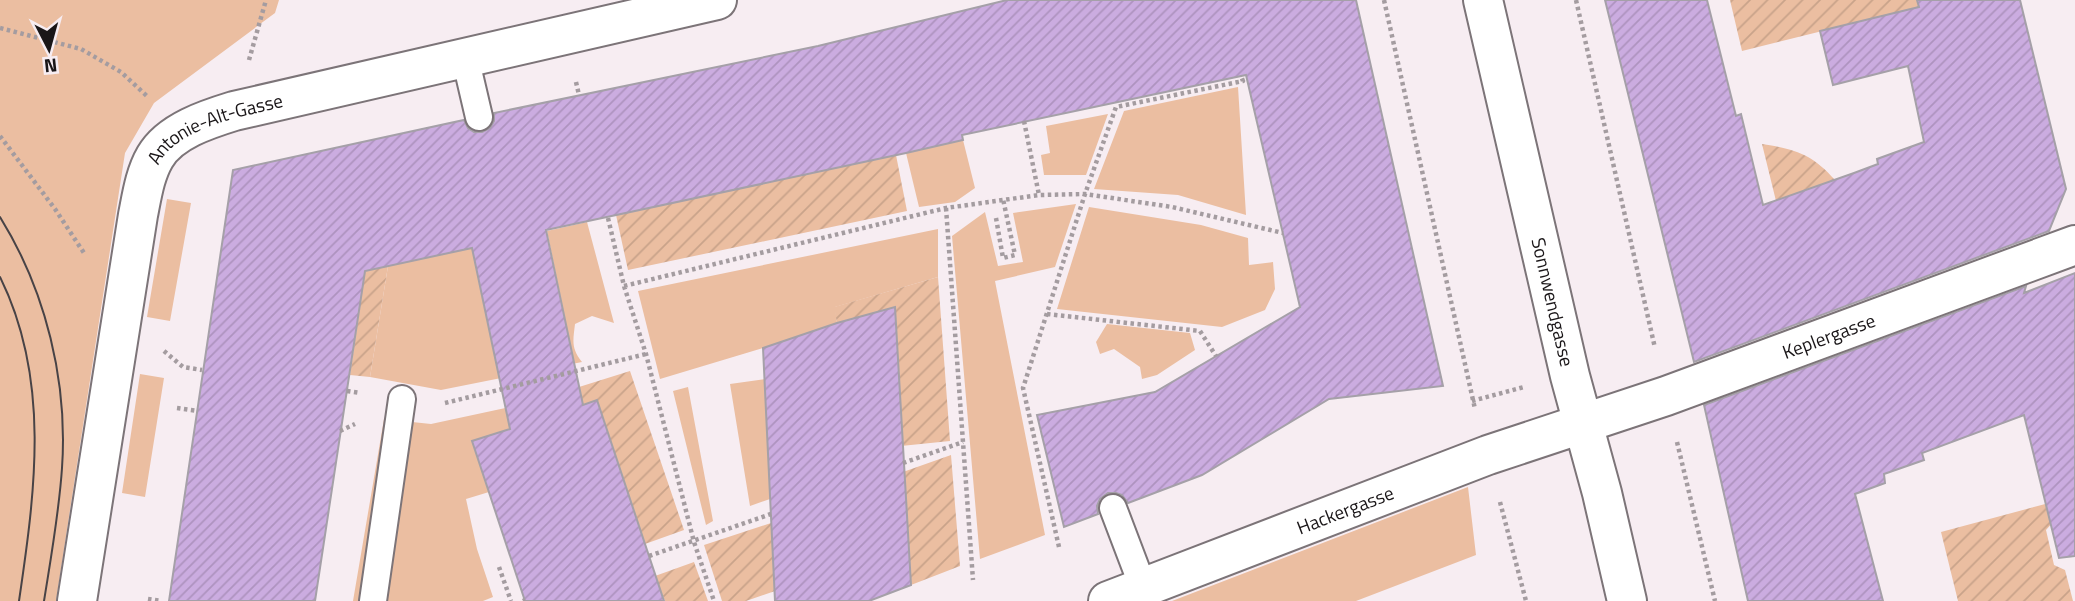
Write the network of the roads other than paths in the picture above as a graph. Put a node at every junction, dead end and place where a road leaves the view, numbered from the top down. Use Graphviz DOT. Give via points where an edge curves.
graph roads {
  1 [pos="717,0"];
  2 [pos="1483,0"];
  3 [pos="465,57"];
  4 [pos="479,117"];
  5 [pos="2075,245"];
  6 [pos="402,399"];
  7 [pos="1583,425"];
  8 [pos="1113,508"];
  9 [pos="1143,587"];
  10 [pos="77,601"];
  11 [pos="373,601"];
  12 [pos="1108,601"];
  13 [pos="1628,601"];
  1 -- 3 [label="street, Antonie-Alt-Gasse"];
  2 -- 7 [label="street, Sonnwendgasse"];
  3 -- 4 [label="lane"];
  3 -- 10 [label="street, Antonie-Alt-Gasse" via="198,122 156,154 138,215"];
  5 -- 7 [label="street, Keplergasse"];
  6 -- 11 [label="lane"];
  7 -- 9 [label="street, Hackergasse" via="1488,455"];
  7 -- 13 [label="street, Sonnwendgasse"];
  8 -- 9 [label="lane"];
  9 -- 12 [label="street, Hackergasse"];
}
